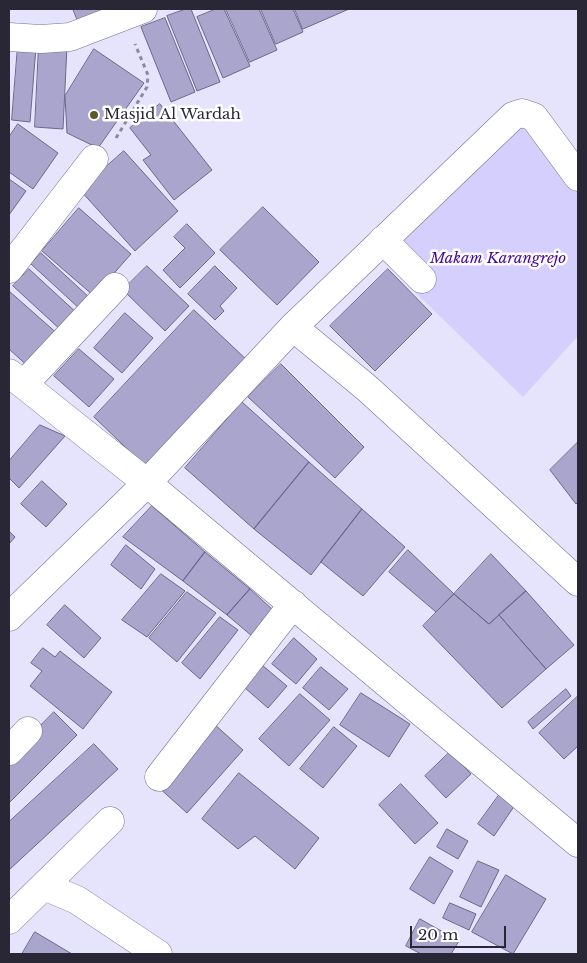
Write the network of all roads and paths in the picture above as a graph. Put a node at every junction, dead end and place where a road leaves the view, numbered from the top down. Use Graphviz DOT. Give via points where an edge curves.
graph roads {
  1 [pos="133,13"];
  2 [pos="9,37"];
  3 [pos="94,159"];
  4 [pos="578,177"];
  5 [pos="383,240"];
  6 [pos="9,269"];
  7 [pos="422,279"];
  8 [pos="115,287"];
  9 [pos="293,327"];
  10 [pos="16,378"];
  11 [pos="147,483"];
  12 [pos="578,582"];
  13 [pos="293,604"];
  14 [pos="9,617"];
  15 [pos="28,731"];
  16 [pos="9,750"];
  17 [pos="159,776"];
  18 [pos="110,821"];
  19 [pos="578,843"];
  20 [pos="44,886"];
  21 [pos="9,920"];
  22 [pos="158,954"];
  1 -- 2 [label="street" via="70,37"];
  1 -- 3 [label="path" via="149,80 114,142"];
  3 -- 6 [label="street"];
  4 -- 5 [label="street" via="534,117 522,113 513,116"];
  5 -- 7 [label="street"];
  5 -- 9 [label="street"];
  8 -- 10 [label="street"];
  9 -- 11 [label="street"];
  9 -- 12 [label="street" via="368,389"];
  10 -- 11 [label="street"];
  11 -- 13 [label="street"];
  11 -- 14 [label="street"];
  13 -- 17 [label="street"];
  13 -- 19 [label="street"];
  15 -- 16 [label="street"];
  18 -- 20 [label="street"];
  20 -- 21 [label="street"];
  20 -- 22 [label="street" via="77,900"];
}
